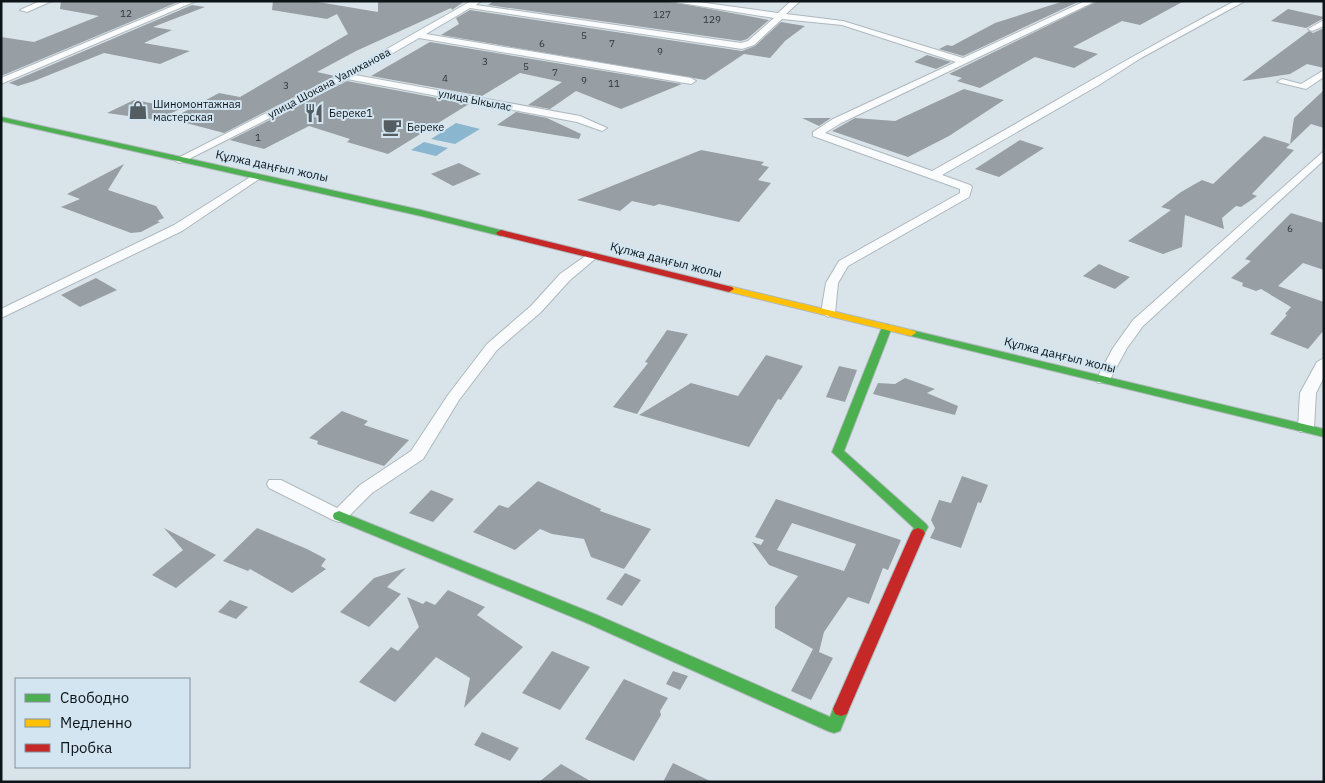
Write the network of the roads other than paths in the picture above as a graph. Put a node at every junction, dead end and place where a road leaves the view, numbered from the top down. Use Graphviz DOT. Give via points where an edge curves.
graph roads {
  1 [pos="48,1"];
  2 [pos="192,1"];
  3 [pos="673,1"];
  4 [pos="796,1"];
  5 [pos="1092,1"];
  6 [pos="1241,1"];
  7 [pos="473,4"];
  8 [pos="24,10"];
  9 [pos="780,16"];
  10 [pos="1324,22"];
  11 [pos="1312,29"];
  12 [pos="418,35"];
  13 [pos="963,61"];
  14 [pos="1324,73"];
  15 [pos="346,76"];
  16 [pos="1,81"];
  17 [pos="691,81"];
  18 [pos="1282,82"];
  19 [pos="1,118"];
  20 [pos="602,128"];
  21 [pos="1324,154"];
  22 [pos="179,160"];
  23 [pos="934,175"];
  24 [pos="256,177"];
  25 [pos="591,256"];
  26 [pos="828,313"];
  27 [pos="1,314"];
  28 [pos="887,327"];
  29 [pos="1324,362"];
  30 [pos="1103,380"];
  31 [pos="1306,428"];
  32 [pos="1324,433"];
  33 [pos="275,484"];
  34 [pos="339,516"];
  1 -- 8 [label="street"];
  2 -- 16 [label="street"];
  3 -- 9 [label="street"];
  4 -- 9 [label="street"];
  5 -- 13 [label="street"];
  6 -- 23 [label="street" via="1138,56"];
  7 -- 9 [label="street" via="735,46 751,43"];
  7 -- 12 [label="street, улица Шокана Уалиханова"];
  9 -- 13 [label="street" via="843,23"];
  10 -- 11 [label="street"];
  12 -- 15 [label="street, улица Шокана Уалиханова"];
  12 -- 17 [label="street"];
  13 -- 23 [label="street" via="837,120 817,134"];
  14 -- 18 [label="street" via="1304,87"];
  15 -- 20 [label="street, улица Ыкылас" via="580,119"];
  15 -- 22 [label="street, улица Шокана Уалиханова"];
  19 -- 22 [label="main road, Құлжа даңғыл жолы"];
  21 -- 30 [label="street" via="1138,323"];
  22 -- 24 [label="main road, Құлжа даңғыл жолы"];
  23 -- 26 [label="street" via="966,187 965,194 843,264 832,283"];
  24 -- 25 [label="main road, Құлжа даңғыл жолы" via="421,213"];
  24 -- 27 [label="street" via="178,228"];
  25 -- 26 [label="main road, Құлжа даңғыл жолы"];
  25 -- 34 [label="street" via="492,348 453,398 417,455 366,489"];
  26 -- 28 [label="main road, Құлжа даңғыл жолы"];
  28 -- 30 [label="main road, Құлжа даңғыл жолы"];
  28 -- 34 [label="main road" via="838,452 921,527 834,726 592,619"];
  29 -- 31 [label="street" via="1308,394"];
  30 -- 31 [label="main road, Құлжа даңғыл жолы"];
  31 -- 32 [label="main road, Құлжа даңғыл жолы"];
  33 -- 34 [label="street"];
}
